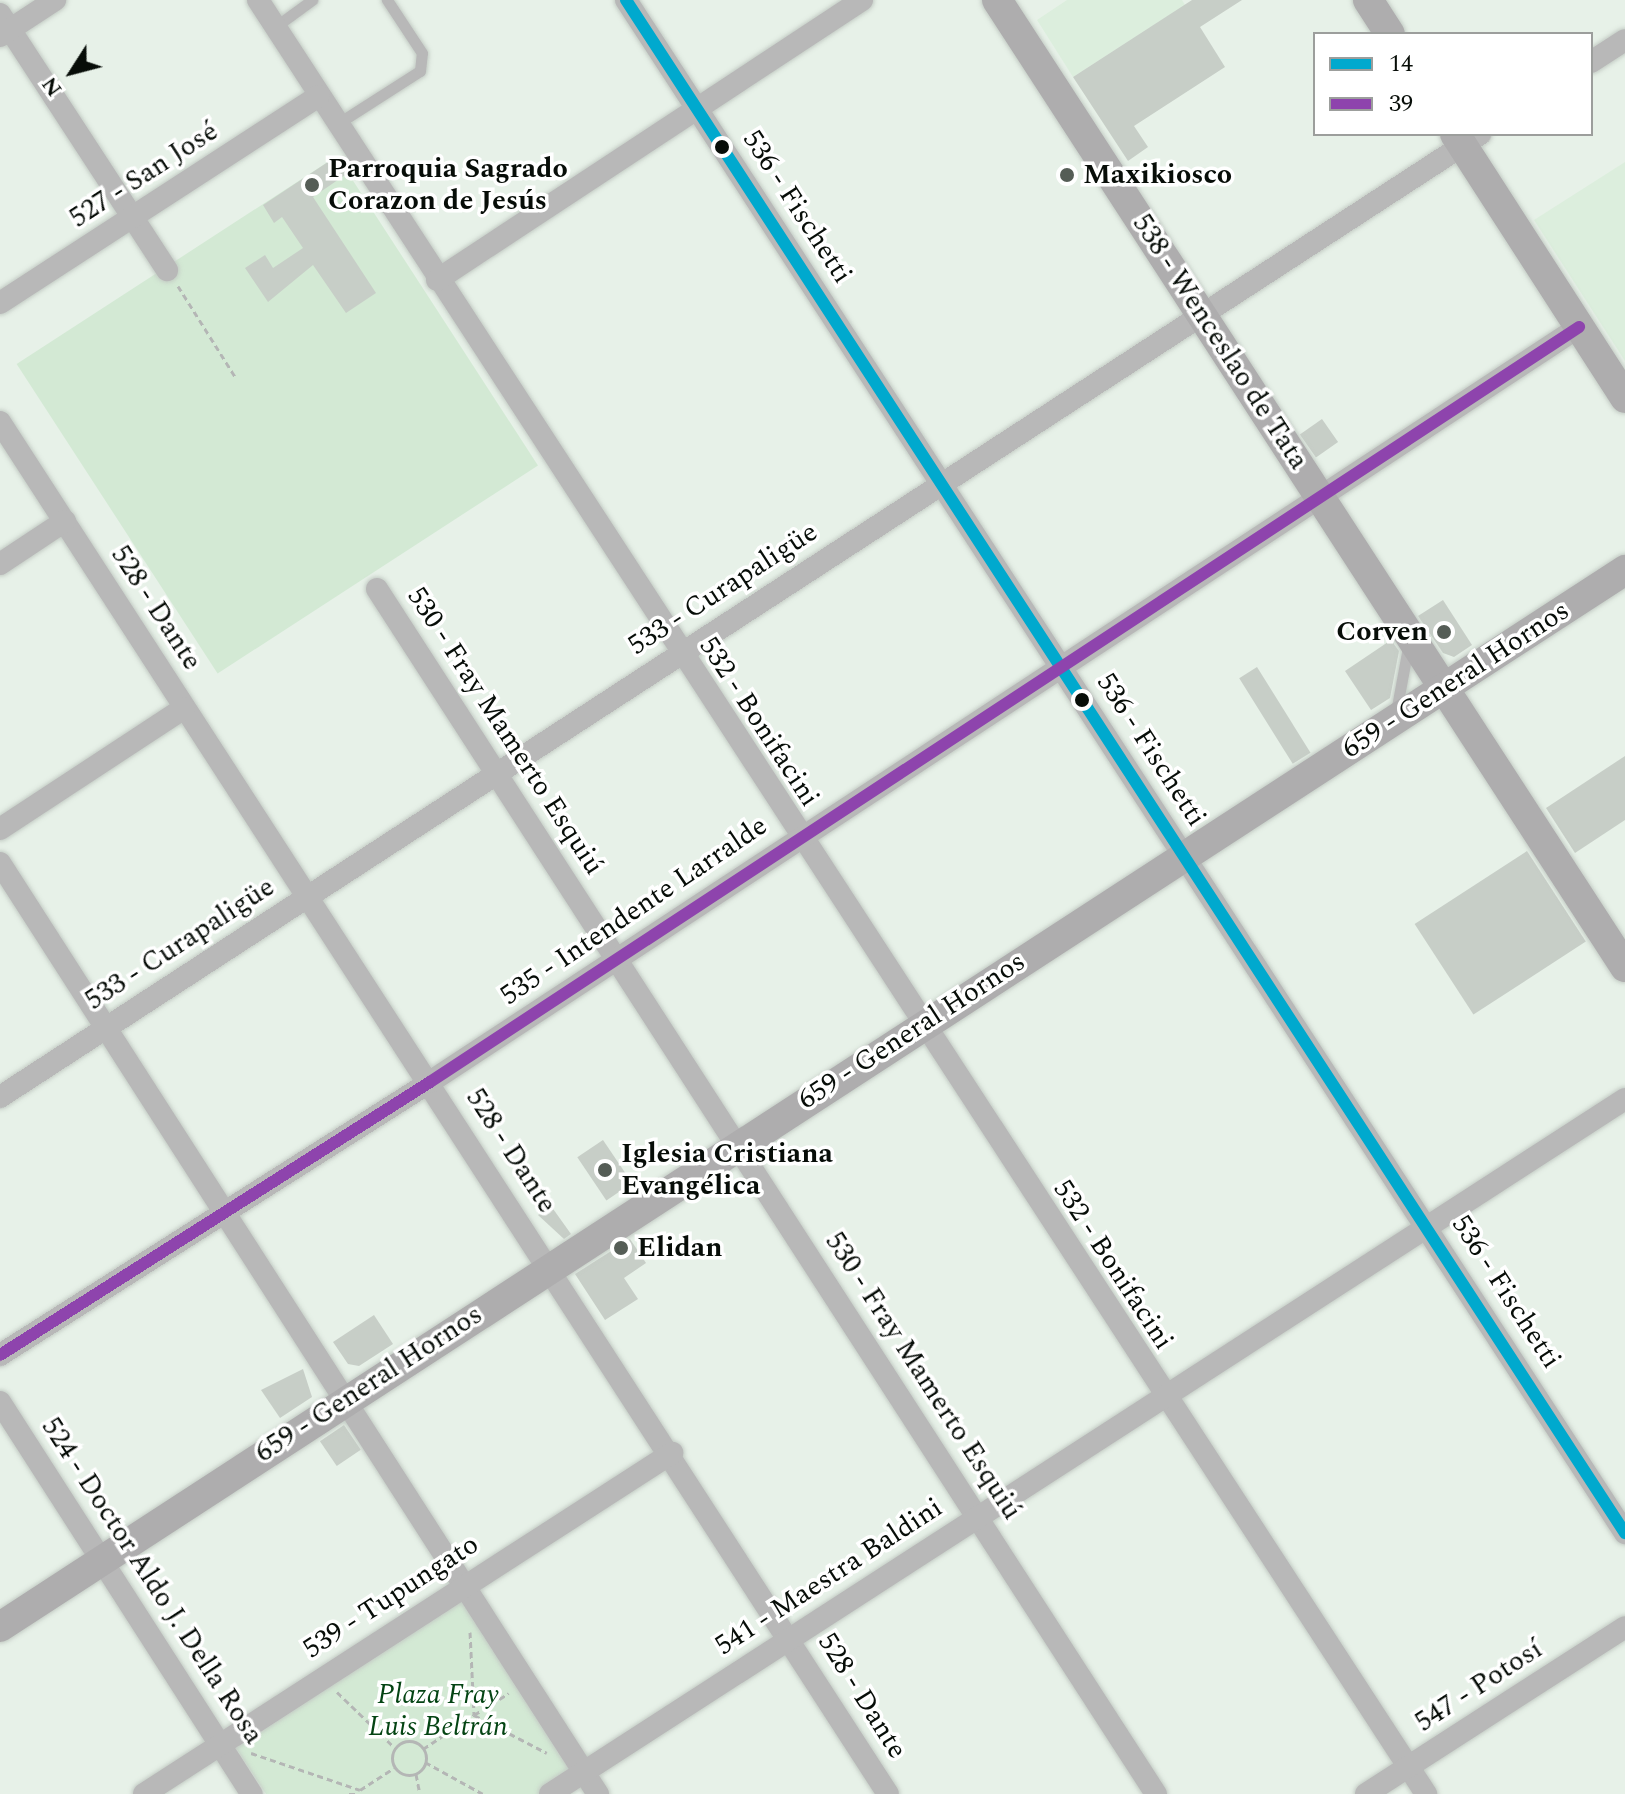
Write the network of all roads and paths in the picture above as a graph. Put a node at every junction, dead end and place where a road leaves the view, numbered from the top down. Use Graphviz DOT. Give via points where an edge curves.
graph roads {
  1 [pos="55,0"];
  2 [pos="258,0"];
  3 [pos="312,0"];
  4 [pos="387,0"];
  5 [pos="626,0"];
  6 [pos="862,0"];
  7 [pos="997,0"];
  8 [pos="1368,0"];
  9 [pos="3,26"];
  10 [pos="275,27"];
  11 [pos="1389,32"];
  12 [pos="1625,40"];
  13 [pos="1593,61"];
  14 [pos="319,96"];
  15 [pos="697,111"];
  16 [pos="337,124"];
  17 [pos="1466,138"];
  18 [pos="133,218"];
  19 [pos="167,270"];
  20 [pos="437,280"];
  21 [pos="0,303"];
  22 [pos="1202,315"];
  23 [pos="1579,327"];
  24 [pos="236,378"];
  25 [pos="1625,398"];
  26 [pos="0,422"];
  27 [pos="942,483"];
  28 [pos="1319,496"];
  29 [pos="65,521"];
  30 [pos="0,564"];
  31 [pos="1625,570"];
  32 [pos="377,589"];
  33 [pos="1410,636"];
  34 [pos="678,653"];
  35 [pos="1060,664"];
  36 [pos="1444,688"];
  37 [pos="184,708"];
  38 [pos="1395,720"];
  39 [pos="495,772"];
  40 [pos="0,829"];
  41 [pos="800,838"];
  42 [pos="1184,858"];
  43 [pos="0,863"];
  44 [pos="310,895"];
  45 [pos="618,958"];
  46 [pos="1625,967"];
  47 [pos="922,1024"];
  48 [pos="108,1027"];
  49 [pos="430,1082"];
  50 [pos="0,1097"];
  51 [pos="1625,1099"];
  52 [pos="737,1143"];
  53 [pos="226,1212"];
  54 [pos="1427,1225"];
  55 [pos="550,1266"];
  56 [pos="0,1355"];
  57 [pos="1161,1396"];
  58 [pos="348,1398"];
  59 [pos="0,1402"];
  60 [pos="672,1453"];
  61 [pos="977,1516"];
  62 [pos="1625,1533"];
  63 [pos="101,1559"];
  64 [pos="467,1584"];
  65 [pos="0,1627"];
  66 [pos="1625,1627"];
  67 [pos="470,1628"];
  68 [pos="790,1639"];
  69 [pos="321,1677"];
  70 [pos="527,1682"];
  71 [pos="474,1715"];
  72 [pos="221,1743"];
  73 [pos="395,1748"];
  74 [pos="423,1749"];
  75 [pos="425,1762"];
  76 [pos="1409,1767"];
  77 [pos="394,1768"];
  78 [pos="583,1772"];
  79 [pos="416,1774"];
  80 [pos="478,1785"];
  81 [pos="475,1790"];
  82 [pos="360,1792"];
  83 [pos="144,1794"];
  84 [pos="252,1794"];
  85 [pos="349,1794"];
  86 [pos="420,1794"];
  87 [pos="483,1794"];
  88 [pos="550,1794"];
  89 [pos="598,1794"];
  90 [pos="888,1794"];
  91 [pos="1156,1794"];
  92 [pos="1366,1794"];
  93 [pos="1426,1794"];
  1 -- 9 [label="street"];
  2 -- 10 [label="street, 532 - Bonifacini"];
  3 -- 10 [label="lane"];
  4 -- 16 [label="lane" via="422,53 420,71"];
  5 -- 15 [label="street, 536 - Fischetti"];
  6 -- 15 [label="street"];
  7 -- 22 [label="street, 538 - Wenceslao de Tata"];
  8 -- 11 [label="street"];
  9 -- 18 [label="street"];
  10 -- 14 [label="street, 532 - Bonifacini"];
  12 -- 13 [label="street"];
  14 -- 16 [label="street, 532 - Bonifacini"];
  14 -- 18 [label="street, 527 - San José"];
  15 -- 20 [label="street"];
  15 -- 27 [label="street, 536 - Fischetti"];
  16 -- 20 [label="street, 532 - Bonifacini"];
  17 -- 22 [label="street, 533 - Curapaligüe"];
  17 -- 23 [label="street"];
  18 -- 19 [label="street"];
  18 -- 21 [label="street, 527 - San José"];
  19 -- 24 [label="path"];
  20 -- 34 [label="street, 532 - Bonifacini"];
  22 -- 27 [label="street, 533 - Curapaligüe"];
  22 -- 28 [label="street, 538 - Wenceslao de Tata"];
  23 -- 25 [label="street"];
  23 -- 28 [label="street, 535 - Intendente Larralde"];
  26 -- 29 [label="street, 528 - Dante"];
  27 -- 34 [label="street, 533 - Curapaligüe"];
  27 -- 35 [label="street, 536 - Fischetti"];
  28 -- 33 [label="street, 538 - Wenceslao de Tata"];
  28 -- 35 [label="street, 535 - Intendente Larralde"];
  29 -- 30 [label="street"];
  29 -- 37 [label="street, 528 - Dante"];
  31 -- 36 [label="street, 659 - General Hornos"];
  32 -- 39 [label="street, 530 - Fray Mamerto Esquiú"];
  33 -- 36 [label="street, 538 - Wenceslao de Tata"];
  33 -- 38 [label="lane"];
  34 -- 39 [label="street, 533 - Curapaligüe"];
  34 -- 41 [label="street, 532 - Bonifacini"];
  35 -- 41 [label="street, 535 - Intendente Larralde"];
  35 -- 42 [label="street, 536 - Fischetti"];
  36 -- 38 [label="street, 659 - General Hornos"];
  36 -- 46 [label="street, 538 - Wenceslao de Tata"];
  37 -- 40 [label="street"];
  37 -- 44 [label="street, 528 - Dante"];
  38 -- 42 [label="street, 659 - General Hornos"];
  39 -- 44 [label="street, 533 - Curapaligüe"];
  39 -- 45 [label="street, 530 - Fray Mamerto Esquiú"];
  41 -- 45 [label="street, 535 - Intendente Larralde"];
  41 -- 47 [label="street, 532 - Bonifacini"];
  42 -- 47 [label="street, 659 - General Hornos"];
  42 -- 54 [label="street, 536 - Fischetti"];
  43 -- 48 [label="street"];
  44 -- 48 [label="street, 533 - Curapaligüe"];
  44 -- 49 [label="street, 528 - Dante"];
  45 -- 49 [label="street, 535 - Intendente Larralde"];
  45 -- 52 [label="street, 530 - Fray Mamerto Esquiú"];
  47 -- 52 [label="street, 659 - General Hornos"];
  47 -- 57 [label="street, 532 - Bonifacini"];
  48 -- 50 [label="street, 533 - Curapaligüe"];
  48 -- 53 [label="street"];
  49 -- 53 [label="street, 535 - Intendente Larralde"];
  49 -- 55 [label="street, 528 - Dante"];
  51 -- 54 [label="street, 541 - Maestra Baldini"];
  52 -- 55 [label="street, 659 - General Hornos"];
  52 -- 61 [label="street, 530 - Fray Mamerto Esquiú"];
  53 -- 56 [label="street, 535 - Intendente Larralde"];
  53 -- 58 [label="street"];
  54 -- 57 [label="street, 541 - Maestra Baldini"];
  54 -- 62 [label="street, 536 - Fischetti"];
  55 -- 58 [label="street, 659 - General Hornos"];
  55 -- 60 [label="street, 528 - Dante"];
  57 -- 61 [label="street, 541 - Maestra Baldini"];
  57 -- 76 [label="street, 532 - Bonifacini"];
  58 -- 63 [label="street, 659 - General Hornos"];
  58 -- 64 [label="street"];
  59 -- 63 [label="street, 524 - Doctor Aldo J. Della Rosa"];
  60 -- 64 [label="street, 539 - Tupungato"];
  60 -- 68 [label="street, 528 - Dante"];
  61 -- 68 [label="street, 541 - Maestra Baldini"];
  61 -- 91 [label="street, 530 - Fray Mamerto Esquiú"];
  63 -- 65 [label="street, 659 - General Hornos"];
  63 -- 72 [label="street, 524 - Doctor Aldo J. Della Rosa"];
  64 -- 69 [label="street, 539 - Tupungato"];
  64 -- 70 [label="street"];
  66 -- 76 [label="street, 547 - Potosí"];
  67 -- 71 [label="path"];
  68 -- 78 [label="street, 541 - Maestra Baldini"];
  68 -- 90 [label="street, 528 - Dante"];
  69 -- 72 [label="street, 539 - Tupungato"];
  69 -- 73 [label="path"];
  70 -- 71 [label="path"];
  70 -- 78 [label="street"];
  71 -- 74 [label="path"];
  71 -- 78 [label="path"];
  72 -- 82 [label="path"];
  72 -- 83 [label="street, 539 - Tupungato"];
  72 -- 84 [label="street, 524 - Doctor Aldo J. Della Rosa"];
  73 -- 74 [label="path" via="410,1741"];
  73 -- 77 [label="path"];
  74 -- 75 [label="path"];
  75 -- 79 [label="path"];
  75 -- 81 [label="path"];
  76 -- 92 [label="street, 547 - Potosí"];
  76 -- 93 [label="street, 532 - Bonifacini"];
  77 -- 79 [label="path"];
  77 -- 82 [label="path"];
  78 -- 88 [label="street, 541 - Maestra Baldini"];
  78 -- 89 [label="street"];
  79 -- 86 [label="path"];
  80 -- 81 [label="path"];
  81 -- 87 [label="path"];
  82 -- 85 [label="path"];
}
